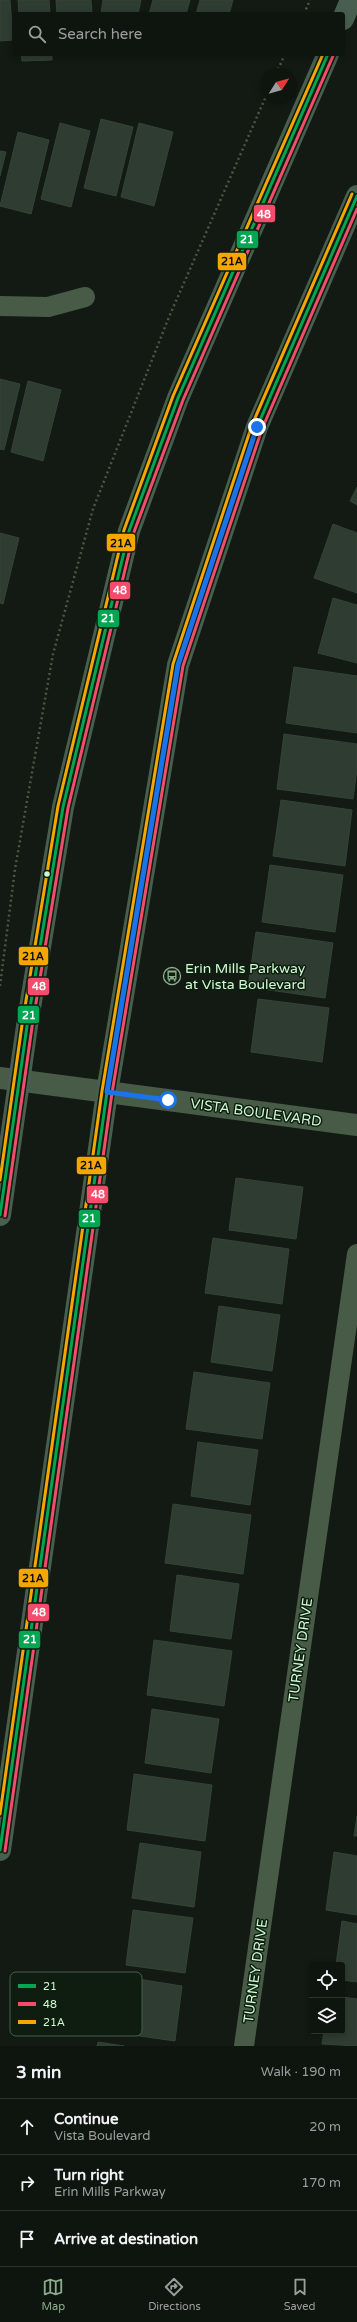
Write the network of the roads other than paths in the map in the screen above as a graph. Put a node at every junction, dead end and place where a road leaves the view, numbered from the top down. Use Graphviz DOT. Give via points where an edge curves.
graph roads {
  1 [pos="351,0"];
  2 [pos="345,14"];
  3 [pos="327,56"];
  4 [pos="357,196"];
  5 [pos="85,296"];
  6 [pos="0,306"];
  7 [pos="9,1079"];
  8 [pos="107,1092"];
  9 [pos="357,1125"];
  10 [pos="0,1215"];
  11 [pos="357,1254"];
  12 [pos="0,1850"];
  13 [pos="244,2046"];
  1 -- 2 [label="main road"];
  3 -- 7 [label="main road" via="178,398 129,531 63,807"];
  4 -- 8 [label="main road" via="257,427 178,665"];
  5 -- 6 [label="street" via="48,307"];
  7 -- 8 [label="street, VISTA BOULEVARD"];
  7 -- 10 [label="main road"];
  8 -- 9 [label="street, VISTA BOULEVARD"];
  8 -- 12 [label="main road"];
  11 -- 13 [label="street, TURNEY DRIVE"];
}
